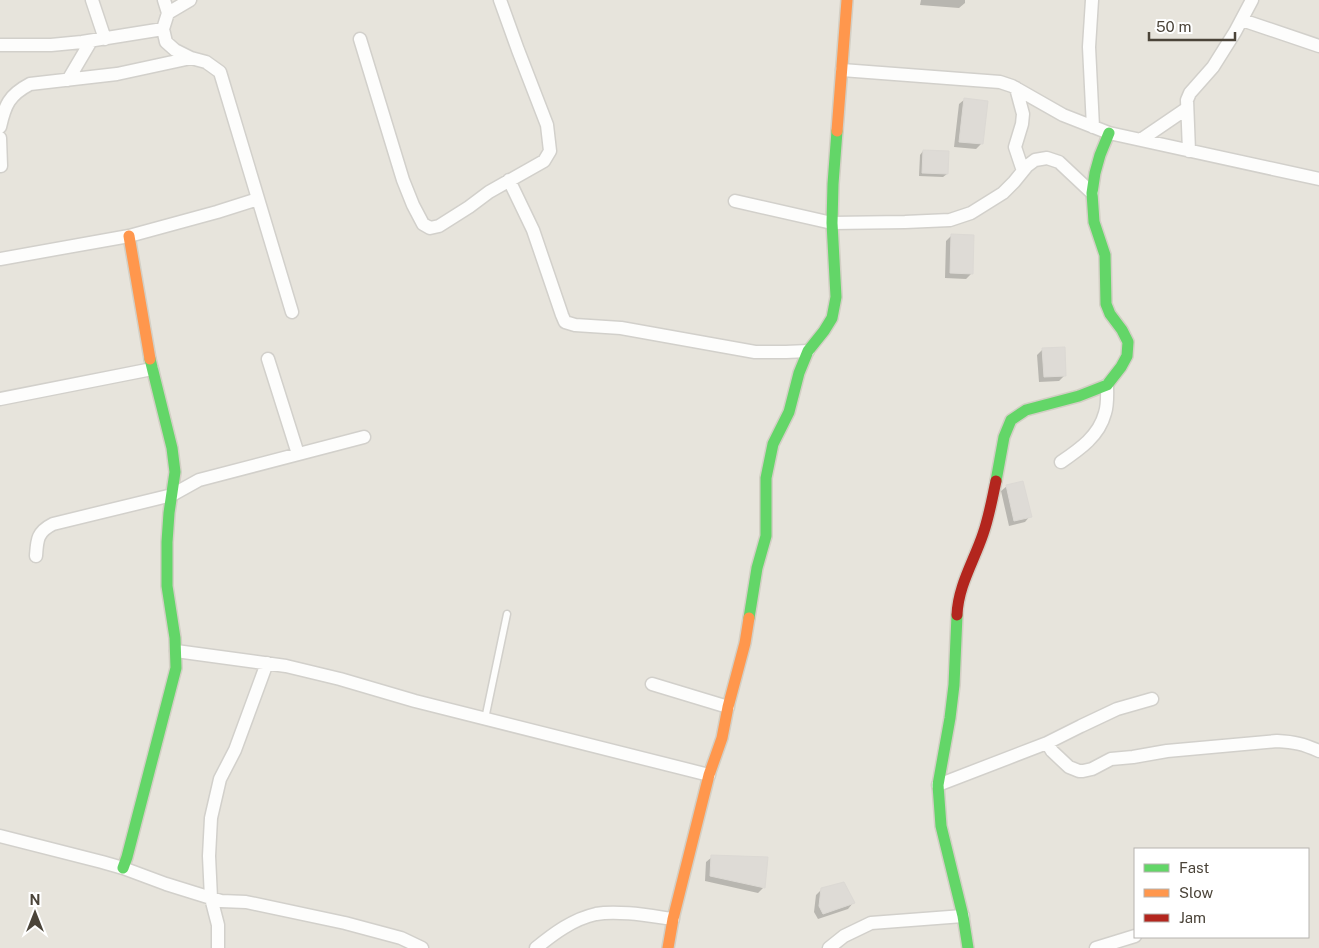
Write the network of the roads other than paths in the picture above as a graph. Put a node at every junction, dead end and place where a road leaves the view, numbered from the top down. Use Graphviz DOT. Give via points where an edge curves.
graph roads {
  1 [pos="92,0"];
  2 [pos="164,0"];
  3 [pos="190,0"];
  4 [pos="500,0"];
  5 [pos="847,0"];
  6 [pos="1092,0"];
  7 [pos="1252,0"];
  8 [pos="168,13"];
  9 [pos="1242,20"];
  10 [pos="163,29"];
  11 [pos="105,38"];
  12 [pos="360,39"];
  13 [pos="91,41"];
  14 [pos="0,45"];
  15 [pos="1319,46"];
  16 [pos="191,58"];
  17 [pos="842,70"];
  18 [pos="68,80"];
  19 [pos="1016,88"];
  20 [pos="1186,108"];
  21 [pos="0,127"];
  22 [pos="1093,127"];
  23 [pos="1109,133"];
  24 [pos="0,138"];
  25 [pos="1142,139"];
  26 [pos="1189,151"];
  27 [pos="1,166"];
  28 [pos="1023,171"];
  29 [pos="1319,179"];
  30 [pos="509,180"];
  31 [pos="1092,193"];
  32 [pos="258,199"];
  33 [pos="735,202"];
  34 [pos="832,223"];
  35 [pos="129,236"];
  36 [pos="0,259"];
  37 [pos="292,312"];
  38 [pos="808,351"];
  39 [pos="268,360"];
  40 [pos="152,369"];
  41 [pos="1107,385"];
  42 [pos="0,399"];
  43 [pos="364,437"];
  44 [pos="298,454"];
  45 [pos="1061,462"];
  46 [pos="172,495"];
  47 [pos="36,556"];
  48 [pos="507,614"];
  49 [pos="176,651"];
  50 [pos="267,663"];
  51 [pos="652,684"];
  52 [pos="1152,698"];
  53 [pos="728,707"];
  54 [pos="485,719"];
  55 [pos="1047,743"];
  56 [pos="1319,751"];
  57 [pos="710,775"];
  58 [pos="938,785"];
  59 [pos="0,836"];
  60 [pos="123,868"];
  61 [pos="211,898"];
  62 [pos="964,916"];
  63 [pos="673,919"];
  64 [pos="1134,936"];
  65 [pos="218,948"];
  66 [pos="422,948"];
  67 [pos="536,948"];
  68 [pos="668,948"];
  69 [pos="830,948"];
  70 [pos="968,948"];
  71 [pos="1096,948"];
  1 -- 11 [label="street"];
  2 -- 8 [label="street"];
  3 -- 8 [label="street"];
  4 -- 30 [label="street" via="547,125 550,151 544,161"];
  5 -- 17 [label="street"];
  6 -- 22 [label="street" via="1089,47"];
  7 -- 9 [label="street"];
  8 -- 10 [label="street"];
  9 -- 15 [label="street"];
  9 -- 20 [label="street" via="1213,67 1190,93"];
  10 -- 11 [label="street"];
  10 -- 16 [label="street" via="166,42"];
  11 -- 13 [label="street"];
  12 -- 30 [label="street" via="403,180 423,224 430,228 439,226"];
  13 -- 14 [label="street"];
  13 -- 18 [label="street"];
  16 -- 18 [label="street" via="117,74"];
  16 -- 32 [label="street" via="206,62 220,72"];
  17 -- 19 [label="street" via="1000,82"];
  17 -- 34 [label="street"];
  18 -- 21 [label="street" via="30,84 18,90 9,100"];
  19 -- 22 [label="street" via="1063,115"];
  19 -- 28 [label="street" via="1023,114 1015,147"];
  20 -- 25 [label="street"];
  20 -- 26 [label="street"];
  22 -- 23 [label="street"];
  23 -- 25 [label="street"];
  23 -- 31 [label="street" via="1100,155"];
  24 -- 27 [label="street"];
  25 -- 26 [label="street"];
  26 -- 29 [label="street"];
  28 -- 31 [label="street" via="1035,160 1047,158 1059,162"];
  28 -- 34 [label="street" via="1003,193 971,213 950,220"];
  30 -- 38 [label="street" via="533,230 566,322 630,329 755,352"];
  31 -- 41 [label="street" via="1094,222 1105,255 1106,304 1128,342 1127,356"];
  32 -- 35 [label="street"];
  32 -- 37 [label="street"];
  33 -- 34 [label="street"];
  34 -- 38 [label="street" via="836,297 832,318"];
  35 -- 36 [label="street"];
  35 -- 40 [label="street"];
  38 -- 53 [label="street" via="789,412 773,444 766,478 766,536 757,568 745,643"];
  39 -- 44 [label="street"];
  40 -- 42 [label="street"];
  40 -- 46 [label="street" via="172,448 175,472"];
  41 -- 45 [label="street" via="1106,412 1096,433"];
  41 -- 58 [label="street" via="1026,410 1011,420 1004,437 983,534 957,608 954,685"];
  43 -- 44 [label="street"];
  44 -- 46 [label="street" via="199,480"];
  46 -- 47 [label="street" via="52,524 44,528 38,538"];
  46 -- 49 [label="street" via="166,542 167,586"];
  48 -- 54 [label="lane"];
  49 -- 50 [label="street"];
  49 -- 60 [label="street" via="176,668"];
  50 -- 54 [label="street" via="340,679"];
  50 -- 61 [label="street" via="215,798 209,856"];
  51 -- 53 [label="street"];
  52 -- 55 [label="street" via="1117,710"];
  53 -- 57 [label="street"];
  54 -- 57 [label="street"];
  55 -- 56 [label="street" via="1069,767 1079,771 1110,759 1277,741 1298,743"];
  55 -- 58 [label="street"];
  57 -- 63 [label="street"];
  58 -- 62 [label="street" via="941,826"];
  59 -- 60 [label="street"];
  60 -- 61 [label="street"];
  61 -- 65 [label="street" via="218,925"];
  61 -- 66 [label="street" via="246,902 344,923 401,938"];
  62 -- 69 [label="street" via="871,923 844,936"];
  62 -- 70 [label="street"];
  63 -- 67 [label="street" via="596,914 566,926"];
  63 -- 68 [label="street"];
  64 -- 71 [label="street"];
}
